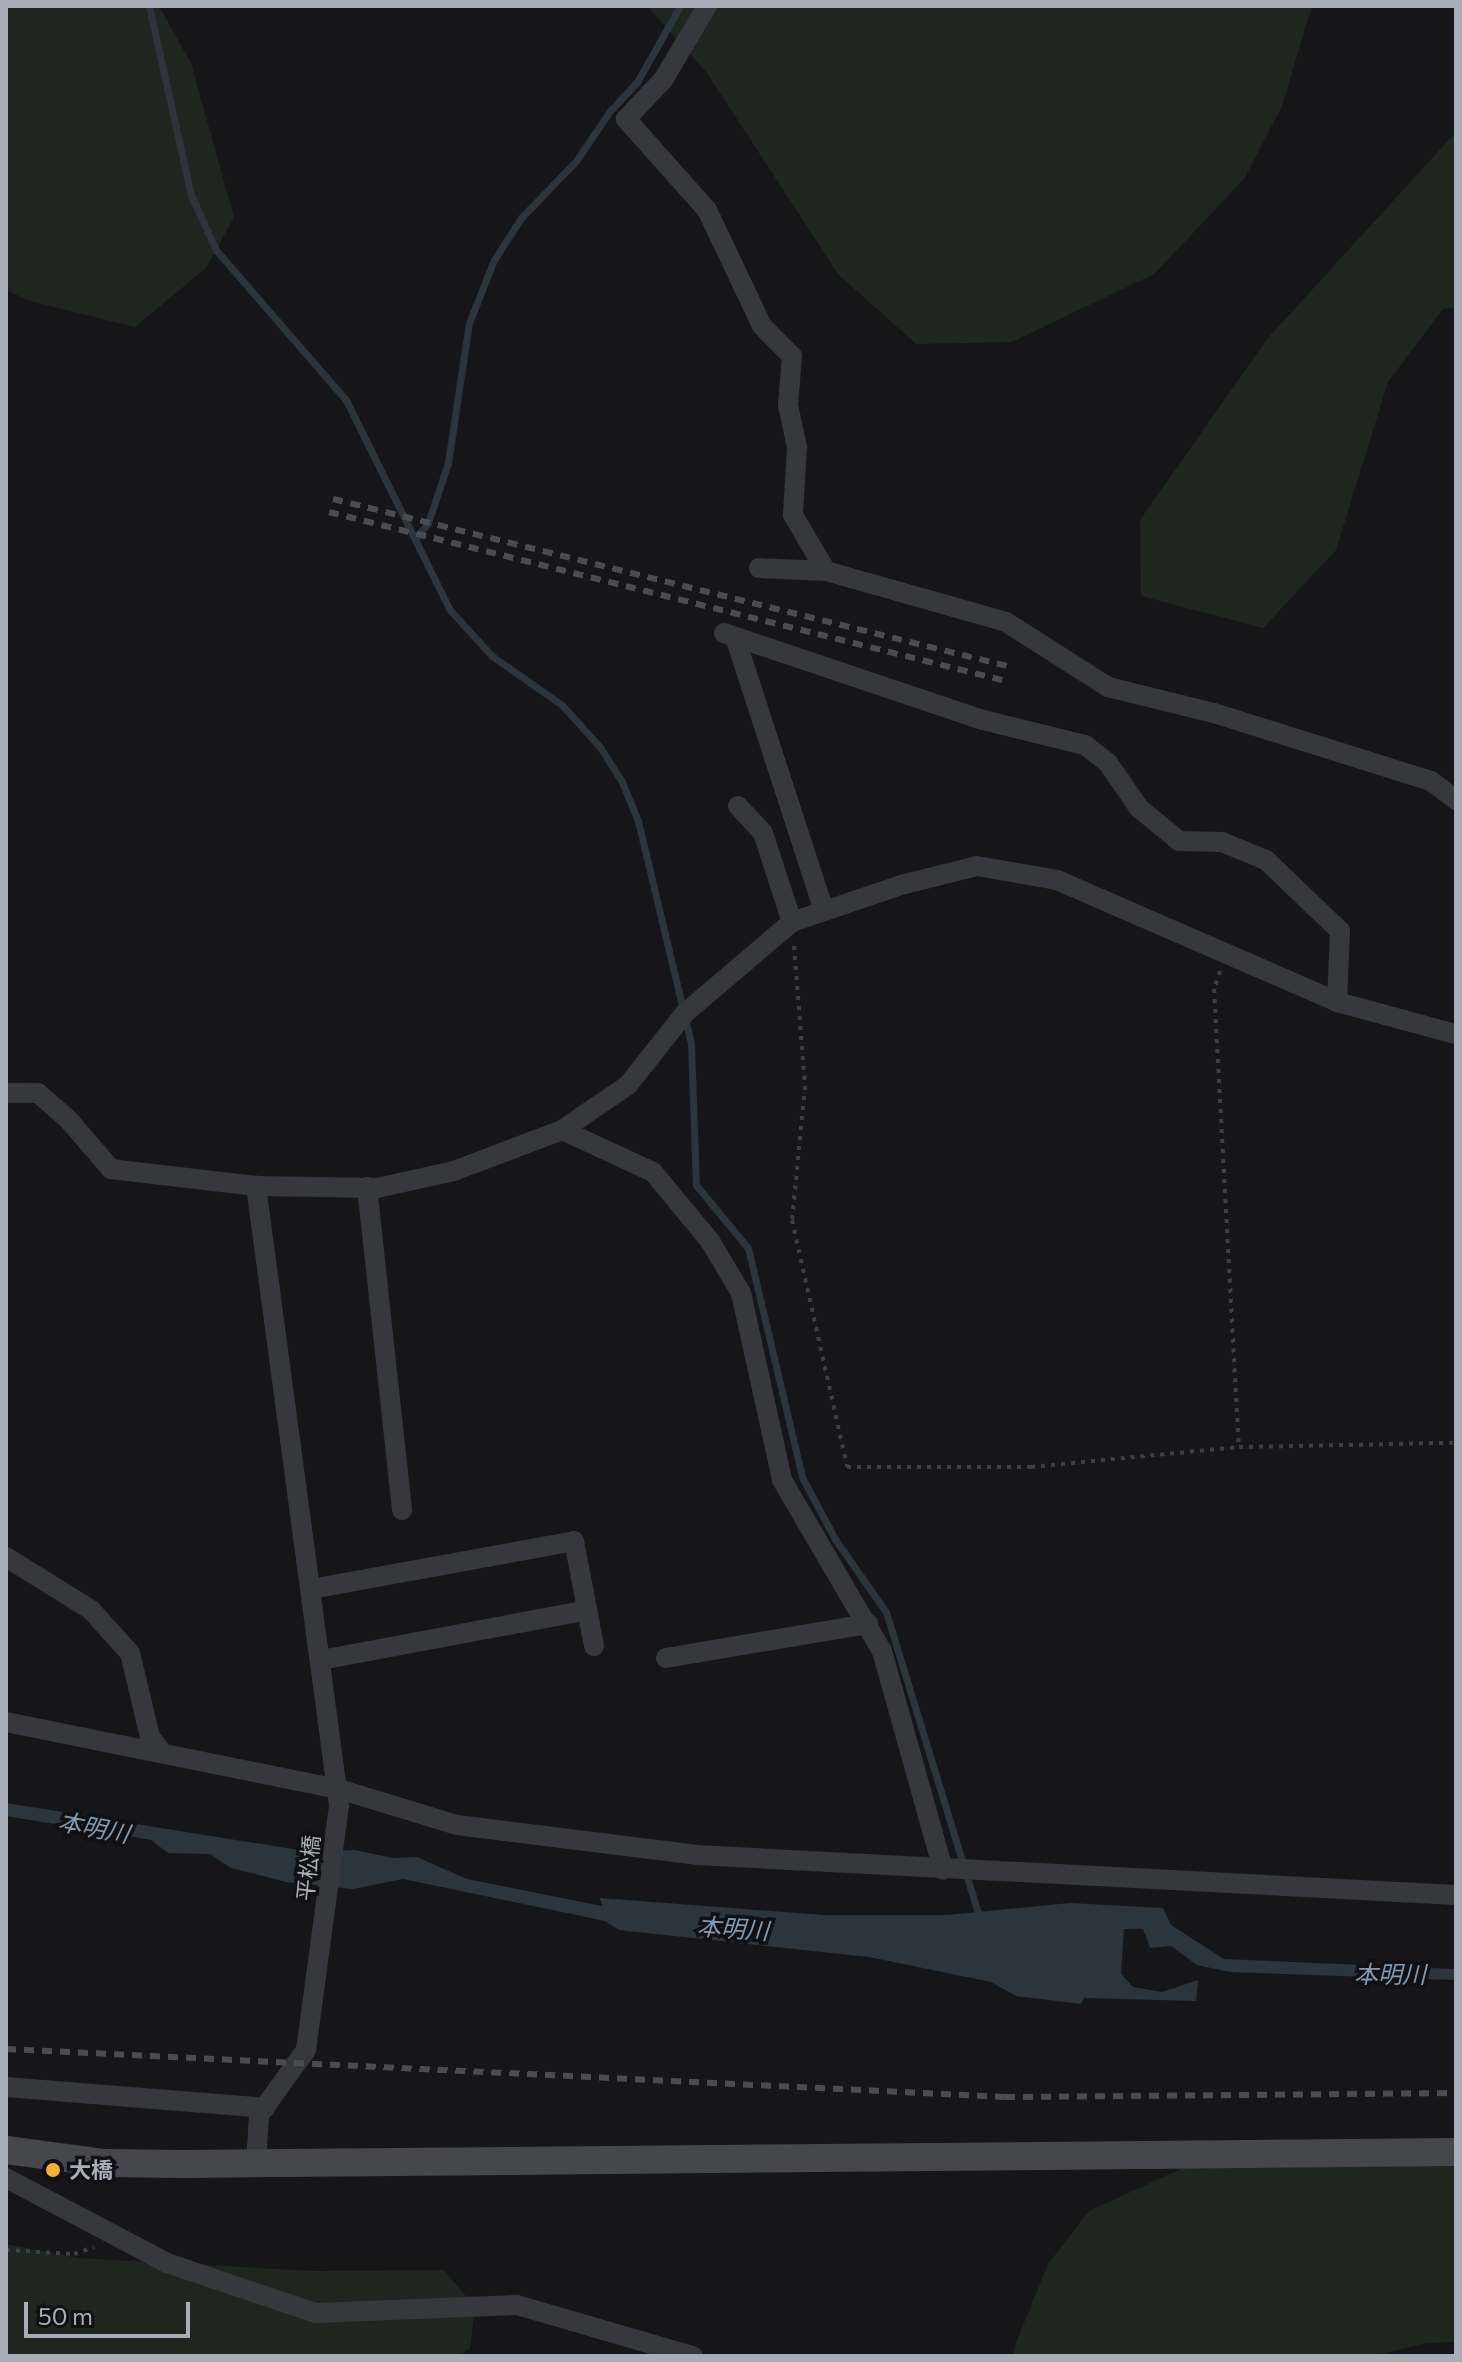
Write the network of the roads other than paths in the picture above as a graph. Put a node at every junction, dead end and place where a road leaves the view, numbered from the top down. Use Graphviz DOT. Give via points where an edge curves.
graph roads {
  1 [pos="707,6"];
  2 [pos="759,568"];
  3 [pos="826,571"];
  4 [pos="1456,800"];
  5 [pos="738,806"];
  6 [pos="824,911"];
  7 [pos="792,922"];
  8 [pos="1337,1002"];
  9 [pos="1456,1034"];
  10 [pos="6,1093"];
  11 [pos="562,1130"];
  12 [pos="256,1186"];
  13 [pos="367,1187"];
  14 [pos="402,1510"];
  15 [pos="6,1557"];
  16 [pos="311,1589"];
  17 [pos="587,1610"];
  18 [pos="868,1624"];
  19 [pos="594,1646"];
  20 [pos="666,1658"];
  21 [pos="321,1660"];
  22 [pos="6,1722"];
  23 [pos="161,1751"];
  24 [pos="339,1797"];
  25 [pos="947,1871"];
  26 [pos="1456,1895"];
  27 [pos="6,2087"];
  28 [pos="265,2108"];
  29 [pos="6,2150"];
  30 [pos="1456,2152"];
  31 [pos="256,2163"];
  32 [pos="6,2178"];
  33 [pos="693,2356"];
  1 -- 3 [label="street" via="663,80 626,119 707,210 762,326 792,356 788,405 797,447 793,515"];
  2 -- 3 [label="street"];
  3 -- 4 [label="street" via="1006,622 1108,687 1214,713 1431,781"];
  5 -- 7 [label="street" via="763,833"];
  6 -- 7 [label="street"];
  6 -- 8 [label="street" via="901,885 988,867 1057,880"];
  6 -- 8 [label="street" via="729,635 983,720 1085,745 1108,763 1139,808 1179,841 1222,842 1266,860 1340,931"];
  7 -- 11 [label="street" via="685,1013 628,1085"];
  8 -- 9 [label="street"];
  10 -- 12 [label="street" via="38,1093 111,1169"];
  11 -- 13 [label="street" via="454,1171"];
  11 -- 18 [label="street" via="653,1172 710,1241 741,1293 782,1480"];
  12 -- 13 [label="street"];
  12 -- 16 [label="street, 平松橋"];
  13 -- 14 [label="street"];
  15 -- 23 [label="street" via="91,1610 130,1653 150,1737"];
  16 -- 17 [label="street" via="574,1541"];
  16 -- 21 [label="street, 平松橋"];
  17 -- 19 [label="street"];
  17 -- 21 [label="street"];
  18 -- 20 [label="street"];
  18 -- 25 [label="street" via="882,1651"];
  21 -- 24 [label="street, 平松橋"];
  22 -- 23 [label="street"];
  23 -- 24 [label="street"];
  24 -- 25 [label="street" via="457,1825 697,1855"];
  24 -- 28 [label="street, 平松橋" via="325,1936 306,2050"];
  25 -- 26 [label="street"];
  27 -- 28 [label="street"];
  28 -- 31 [label="street"];
  29 -- 31 [label="street" via="105,2163"];
  30 -- 31 [label="street"];
  32 -- 33 [label="street" via="119,2239 216,2283 316,2313 517,2305"];
}
